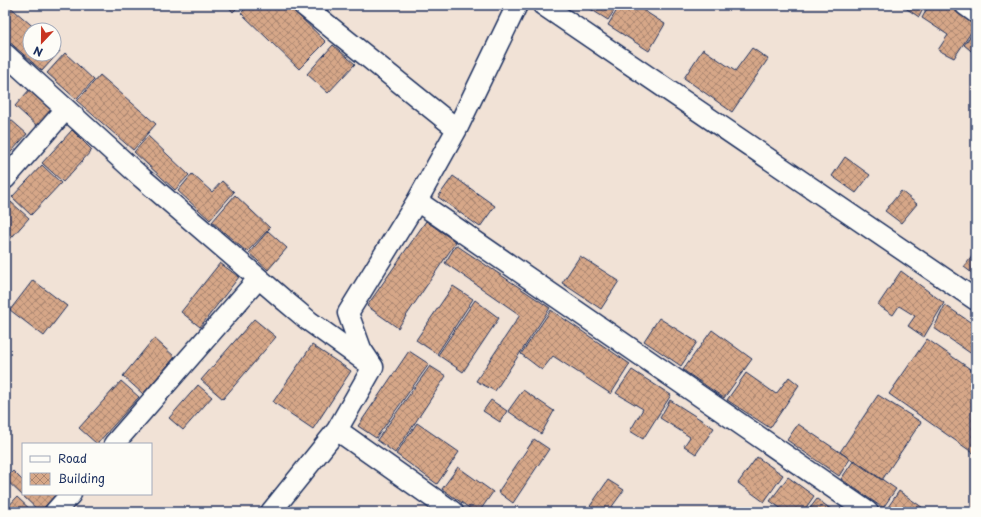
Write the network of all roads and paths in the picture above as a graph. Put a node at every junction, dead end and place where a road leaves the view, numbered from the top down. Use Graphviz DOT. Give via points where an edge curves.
graph roads {
  1 [pos="303,5"];
  2 [pos="517,5"];
  3 [pos="542,5"];
  4 [pos="965,5"];
  5 [pos="976,13"];
  6 [pos="5,54"];
  7 [pos="66,109"];
  8 [pos="457,129"];
  9 [pos="5,179"];
  10 [pos="417,201"];
  11 [pos="258,279"];
  12 [pos="976,300"];
  13 [pos="373,367"];
  14 [pos="337,430"];
  15 [pos="115,443"];
  16 [pos="70,495"];
  17 [pos="55,512"];
  18 [pos="271,512"];
  19 [pos="453,512"];
  20 [pos="868,512"];
  1 -- 8 [label="street"];
  2 -- 8 [label="street"];
  3 -- 12 [label="street"];
  4 -- 5 [label="street"];
  6 -- 7 [label="street"];
  7 -- 9 [label="street"];
  7 -- 11 [label="street"];
  8 -- 10 [label="street"];
  10 -- 13 [label="street" via="348,313 361,349"];
  10 -- 20 [label="street"];
  11 -- 13 [label="street" via="309,321"];
  11 -- 15 [label="street"];
  13 -- 14 [label="street"];
  14 -- 18 [label="street"];
  14 -- 19 [label="street"];
  16 -- 17 [label="street"];
}
